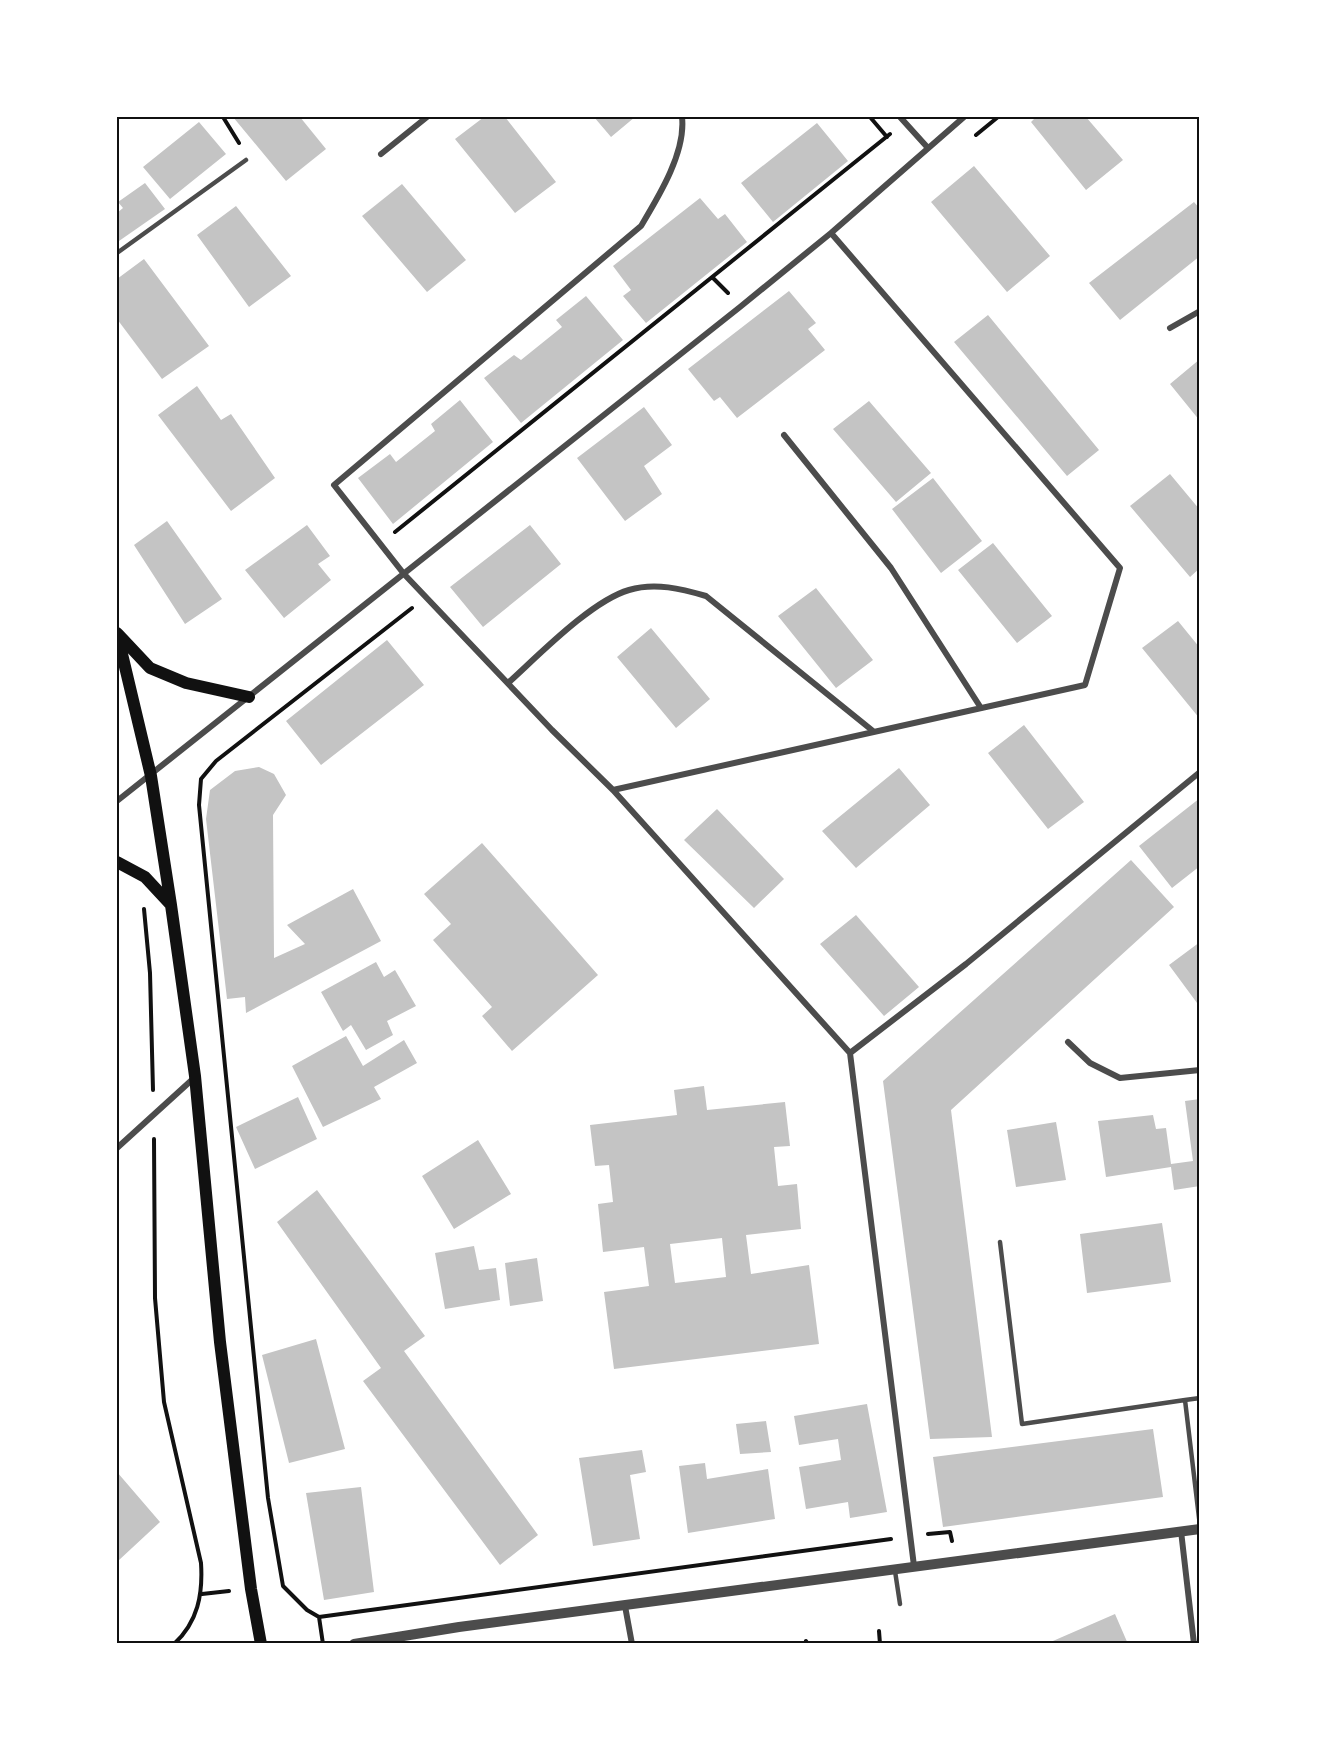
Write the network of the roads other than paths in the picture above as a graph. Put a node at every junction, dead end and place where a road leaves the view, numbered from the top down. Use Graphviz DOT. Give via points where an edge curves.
graph roads {
  1 [pos="428,117"];
  2 [pos="682,117"];
  3 [pos="963,117"];
  4 [pos="902,120"];
  5 [pos="928,147"];
  6 [pos="381,154"];
  7 [pos="246,160"];
  8 [pos="831,233"];
  9 [pos="117,253"];
  10 [pos="1200,311"];
  11 [pos="1170,328"];
  12 [pos="784,435"];
  13 [pos="404,574"];
  14 [pos="117,633"];
  15 [pos="508,683"];
  16 [pos="249,698"];
  17 [pos="981,708"];
  18 [pos="873,731"];
  19 [pos="1200,772"];
  20 [pos="151,776"];
  21 [pos="613,790"];
  22 [pos="117,801"];
  23 [pos="117,862"];
  24 [pos="171,905"];
  25 [pos="1068,1042"];
  26 [pos="849,1053"];
  27 [pos="1200,1070"];
  28 [pos="195,1076"];
  29 [pos="117,1148"];
  30 [pos="1000,1242"];
  31 [pos="1200,1398"];
  32 [pos="1185,1400"];
  33 [pos="1200,1527"];
  34 [pos="1181,1531"];
  35 [pos="914,1566"];
  36 [pos="895,1569"];
  37 [pos="900,1604"];
  38 [pos="626,1606"];
  39 [pos="261,1644"];
  40 [pos="354,1644"];
  41 [pos="632,1644"];
  42 [pos="1194,1644"];
  1 -- 6 [label="street"];
  2 -- 13 [label="street" via="684,130 663,188 641,225 334,485"];
  3 -- 5 [label="street"];
  4 -- 5 [label="street"];
  5 -- 8 [label="street"];
  7 -- 9 [label="lane"];
  8 -- 13 [label="street"];
  8 -- 17 [label="street" via="1120,568 1085,685"];
  10 -- 11 [label="street"];
  12 -- 17 [label="street" via="891,568"];
  13 -- 15 [label="street"];
  13 -- 16 [label="street"];
  14 -- 16 [label="main road" via="150,668"];
  14 -- 20 [label="main road"];
  15 -- 18 [label="street" via="586,614 629,590 673,586 706,596"];
  15 -- 21 [label="street"];
  16 -- 20 [label="street"];
  17 -- 18 [label="street"];
  18 -- 21 [label="street"];
  19 -- 26 [label="street" via="966,964"];
  20 -- 22 [label="street"];
  20 -- 24 [label="main road"];
  21 -- 26 [label="street"];
  23 -- 24 [label="main road" via="145,877"];
  24 -- 28 [label="main road"];
  25 -- 27 [label="street" via="1090,1063 1120,1078"];
  26 -- 35 [label="street"];
  28 -- 29 [label="street"];
  28 -- 39 [label="main road" via="220,1342"];
  30 -- 32 [label="lane" via="1022,1424"];
  31 -- 32 [label="lane"];
  32 -- 33 [label="lane"];
  33 -- 34 [label="street"];
  34 -- 35 [label="street"];
  34 -- 42 [label="street"];
  35 -- 36 [label="street"];
  36 -- 37 [label="lane"];
  36 -- 38 [label="street"];
  38 -- 40 [label="street"];
  38 -- 41 [label="street"];
}
